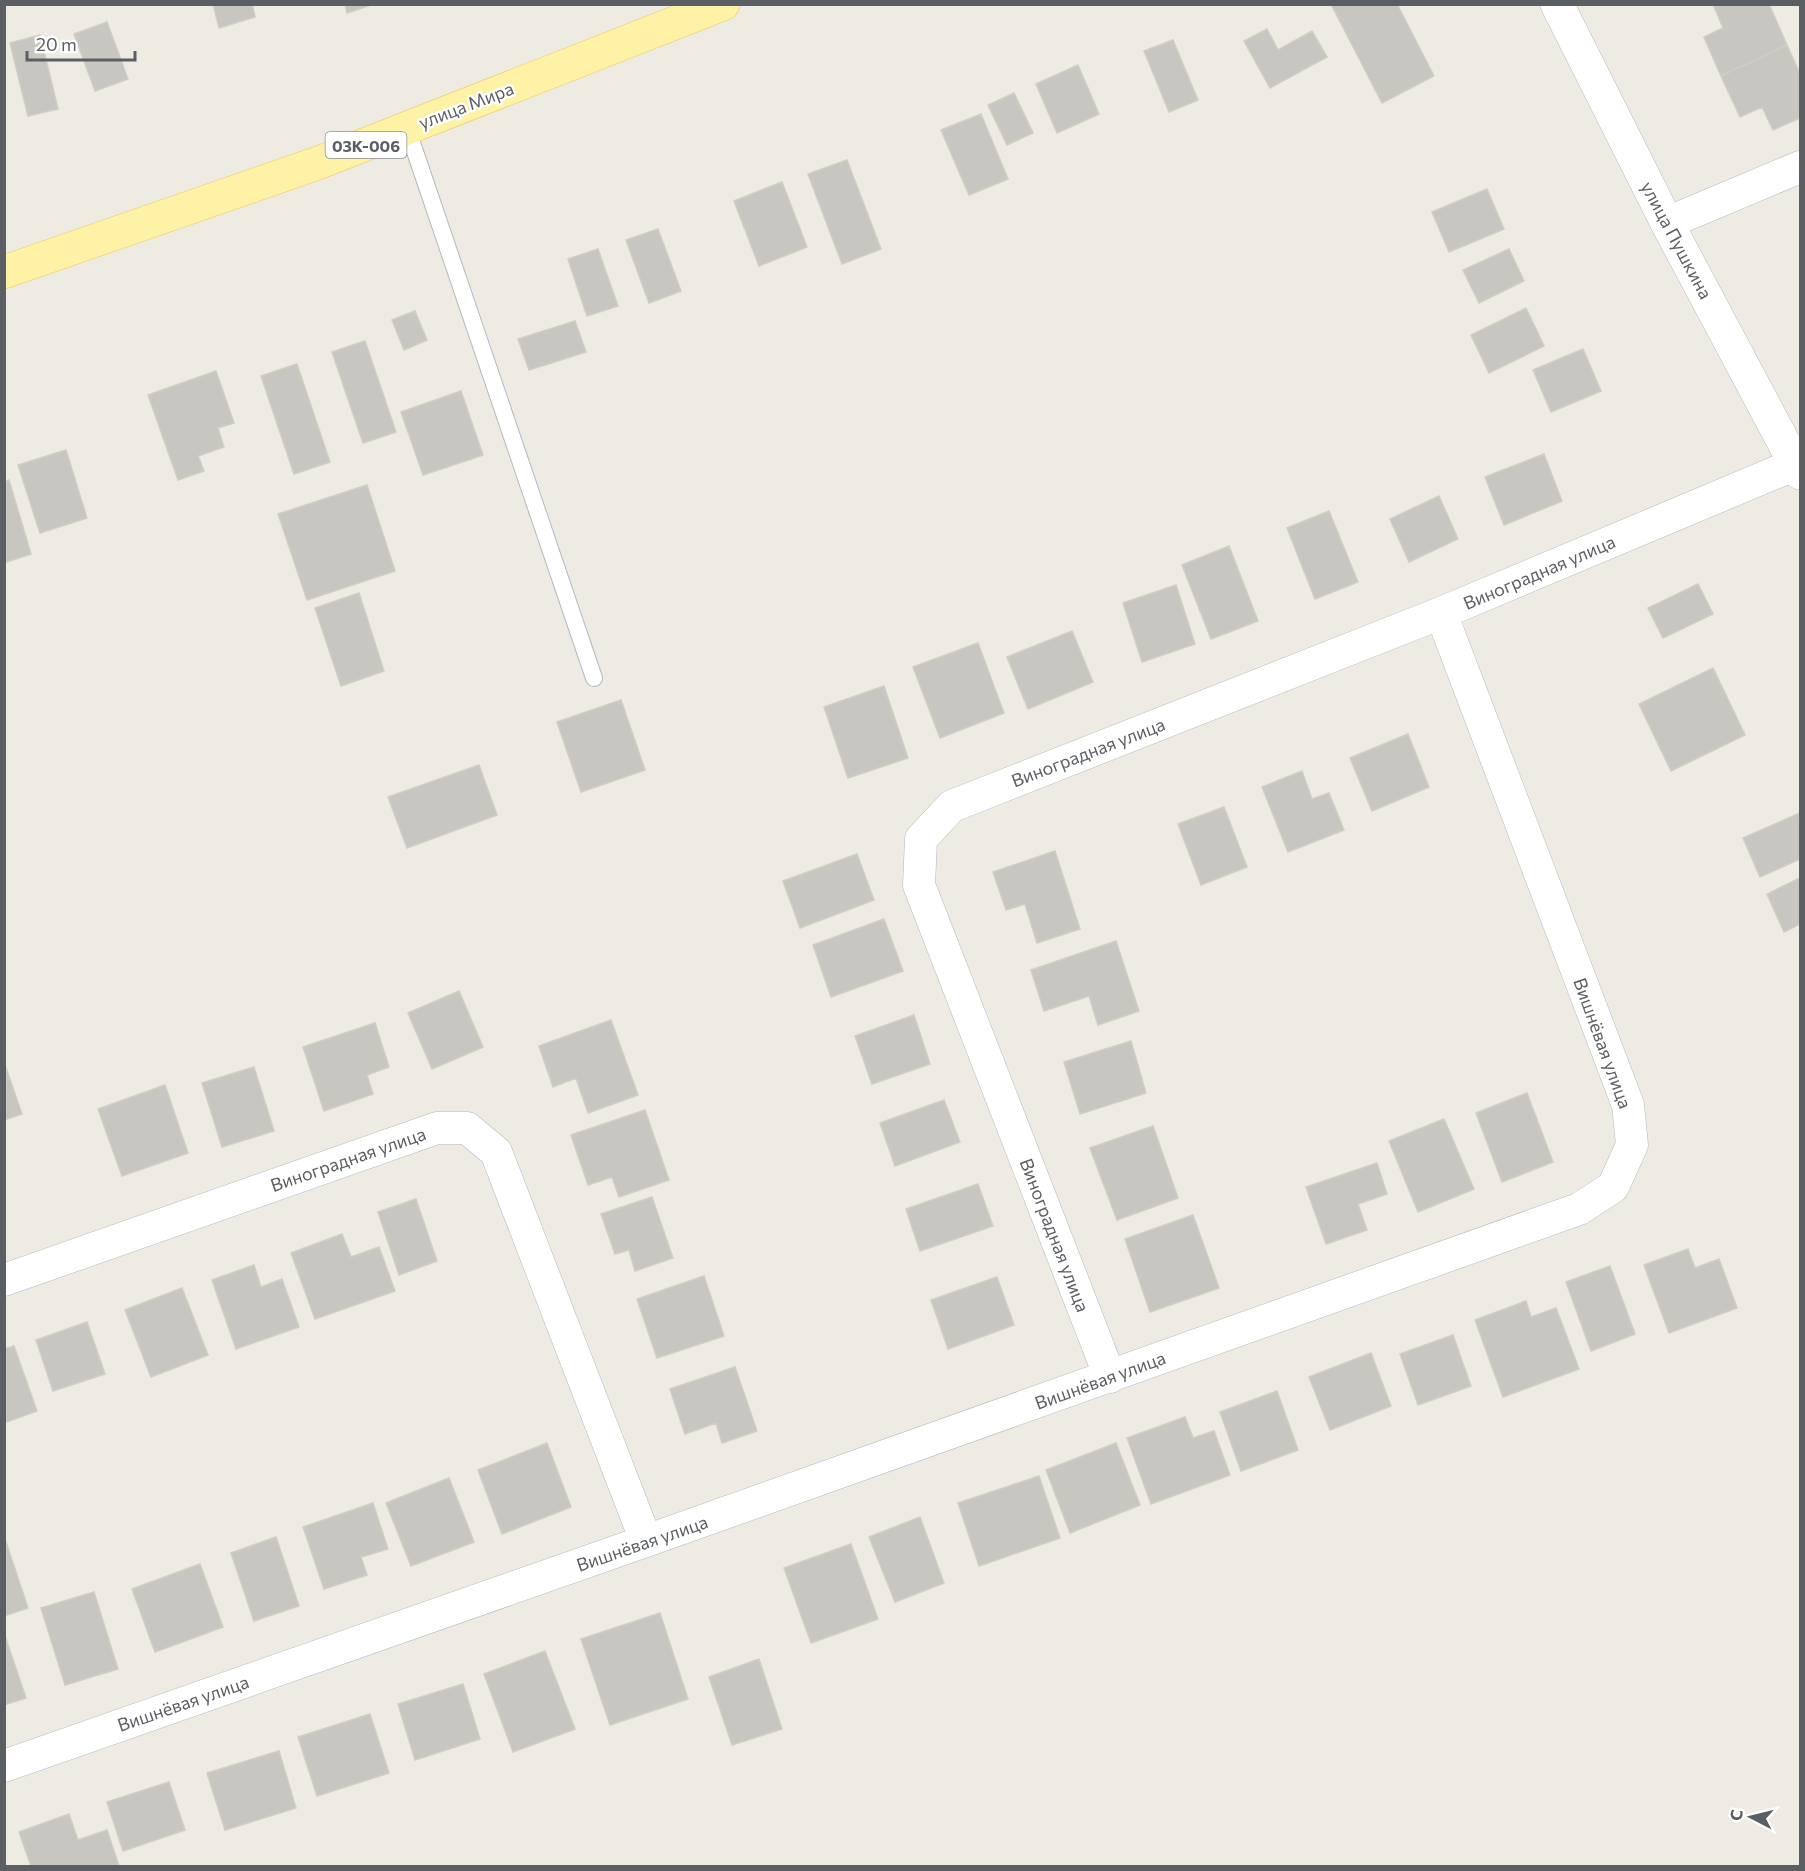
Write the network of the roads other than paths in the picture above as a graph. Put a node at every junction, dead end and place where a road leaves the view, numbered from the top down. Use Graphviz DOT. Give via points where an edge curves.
graph roads {
  1 [pos="723,4"];
  2 [pos="1557,4"];
  3 [pos="407,129"];
  4 [pos="1800,167"];
  5 [pos="1667,223"];
  6 [pos="4,272"];
  7 [pos="1798,469"];
  8 [pos="1441,613"];
  9 [pos="594,678"];
  10 [pos="4,1280"];
  11 [pos="1110,1377"];
  12 [pos="646,1541"];
  13 [pos="4,1766"];
  1 -- 3 [label="main road, улица Мира / 03К-006"];
  2 -- 5 [label="street, улица Пушкина"];
  3 -- 6 [label="main road, улица Мира / 03К-006" via="318,164"];
  3 -- 9 [label="lane"];
  4 -- 5 [label="street"];
  5 -- 7 [label="street, улица Пушкина"];
  7 -- 8 [label="street, Виноградная улица"];
  8 -- 11 [label="street, Виноградная улица" via="952,806 921,839 919,885"];
  8 -- 11 [label="street, Вишнёвая улица" via="1628,1104 1632,1145 1613,1186 1580,1209"];
  10 -- 12 [label="street, Виноградная улица" via="437,1128 467,1128 496,1152"];
  11 -- 12 [label="street, Вишнёвая улица"];
  12 -- 13 [label="street, Вишнёвая улица"];
}
